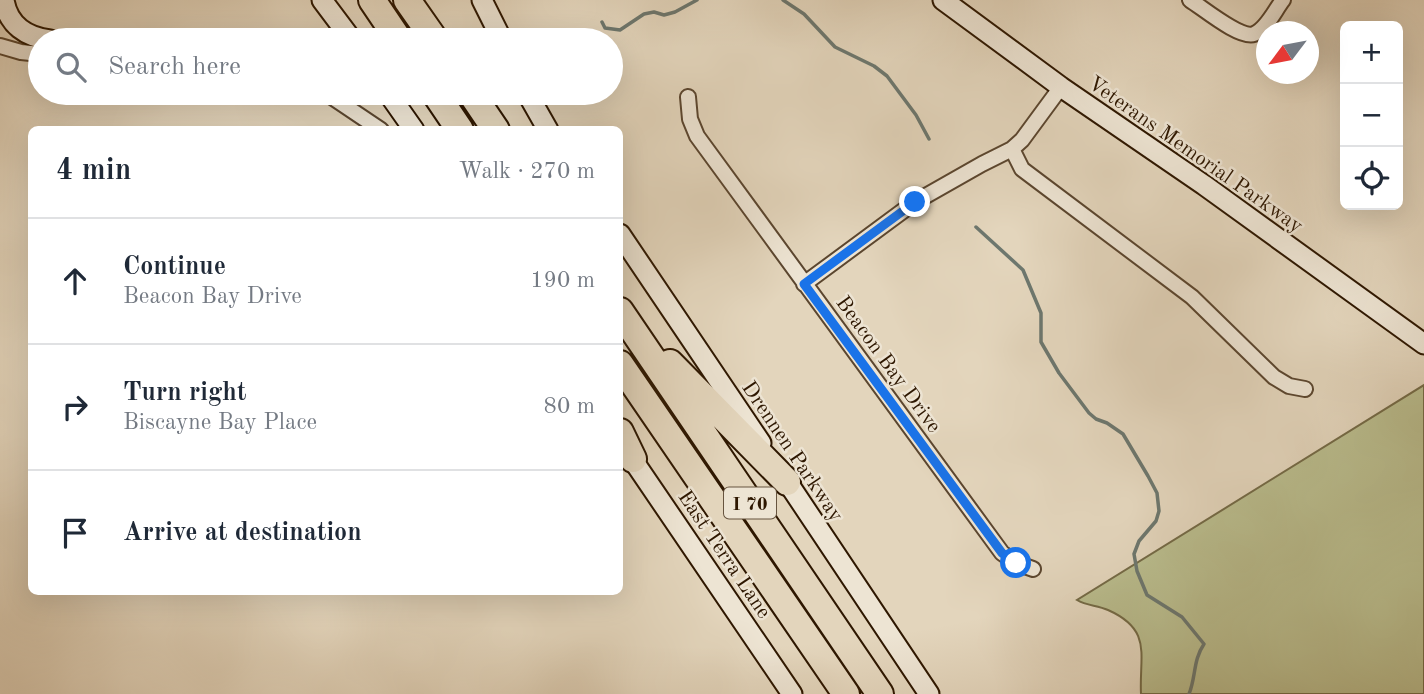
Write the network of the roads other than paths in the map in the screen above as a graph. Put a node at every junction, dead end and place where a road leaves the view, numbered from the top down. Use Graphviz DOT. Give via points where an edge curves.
graph roads {
  1 [pos="4,0"];
  2 [pos="322,0"];
  3 [pos="372,0"];
  4 [pos="407,0"];
  5 [pos="482,0"];
  6 [pos="943,0"];
  7 [pos="1190,0"];
  8 [pos="1283,0"];
  9 [pos="336,17"];
  10 [pos="337,28"];
  11 [pos="344,28"];
  12 [pos="391,28"];
  13 [pos="427,28"];
  14 [pos="496,28"];
  15 [pos="28,34"];
  16 [pos="0,46"];
  17 [pos="28,53"];
  18 [pos="1061,87"];
  19 [pos="688,97"];
  20 [pos="344,105"];
  21 [pos="396,105"];
  22 [pos="443,105"];
  23 [pos="479,105"];
  24 [pos="534,105"];
  25 [pos="375,126"];
  26 [pos="411,126"];
  27 [pos="457,126"];
  28 [pos="493,126"];
  29 [pos="546,126"];
  30 [pos="1012,149"];
  31 [pos="623,237"];
  32 [pos="804,284"];
  33 [pos="623,314"];
  34 [pos="623,315"];
  35 [pos="1424,344"];
  36 [pos="623,368"];
  37 [pos="1305,389"];
  38 [pos="626,450"];
  39 [pos="787,482"];
  40 [pos="1033,569"];
  41 [pos="792,694"];
  42 [pos="846,694"];
  43 [pos="880,694"];
  44 [pos="929,694"];
  1 -- 15 [label="main road" via="15,25"];
  2 -- 9 [label="main road"];
  3 -- 12 [label="highway"];
  4 -- 13 [label="highway"];
  5 -- 14 [label="main road"];
  6 -- 18 [label="main road, Veterans Memorial Parkway"];
  7 -- 8 [label="street" via="1247,35 1256,33"];
  9 -- 10 [label="street"];
  9 -- 11 [label="main road"];
  16 -- 17 [label="street"];
  18 -- 30 [label="street"];
  18 -- 35 [label="main road, Veterans Memorial Parkway"];
  19 -- 32 [label="street, Beacon Bay Drive" via="696,136"];
  20 -- 25 [label="street"];
  21 -- 26 [label="main road"];
  22 -- 27 [label="highway"];
  23 -- 28 [label="highway"];
  24 -- 29 [label="main road"];
  30 -- 32 [label="street" via="885,222"];
  30 -- 37 [label="street" via="1022,169 1192,297 1274,377"];
  31 -- 39 [label="main road, Drennen Parkway"];
  32 -- 40 [label="street, Beacon Bay Drive" via="1002,553"];
  33 -- 39 [label="highway"];
  34 -- 43 [label="highway, I 70"];
  36 -- 42 [label="highway, I 70"];
  38 -- 41 [label="main road, East Terra Lane"];
  39 -- 44 [label="main road, Drennen Parkway"];
}
